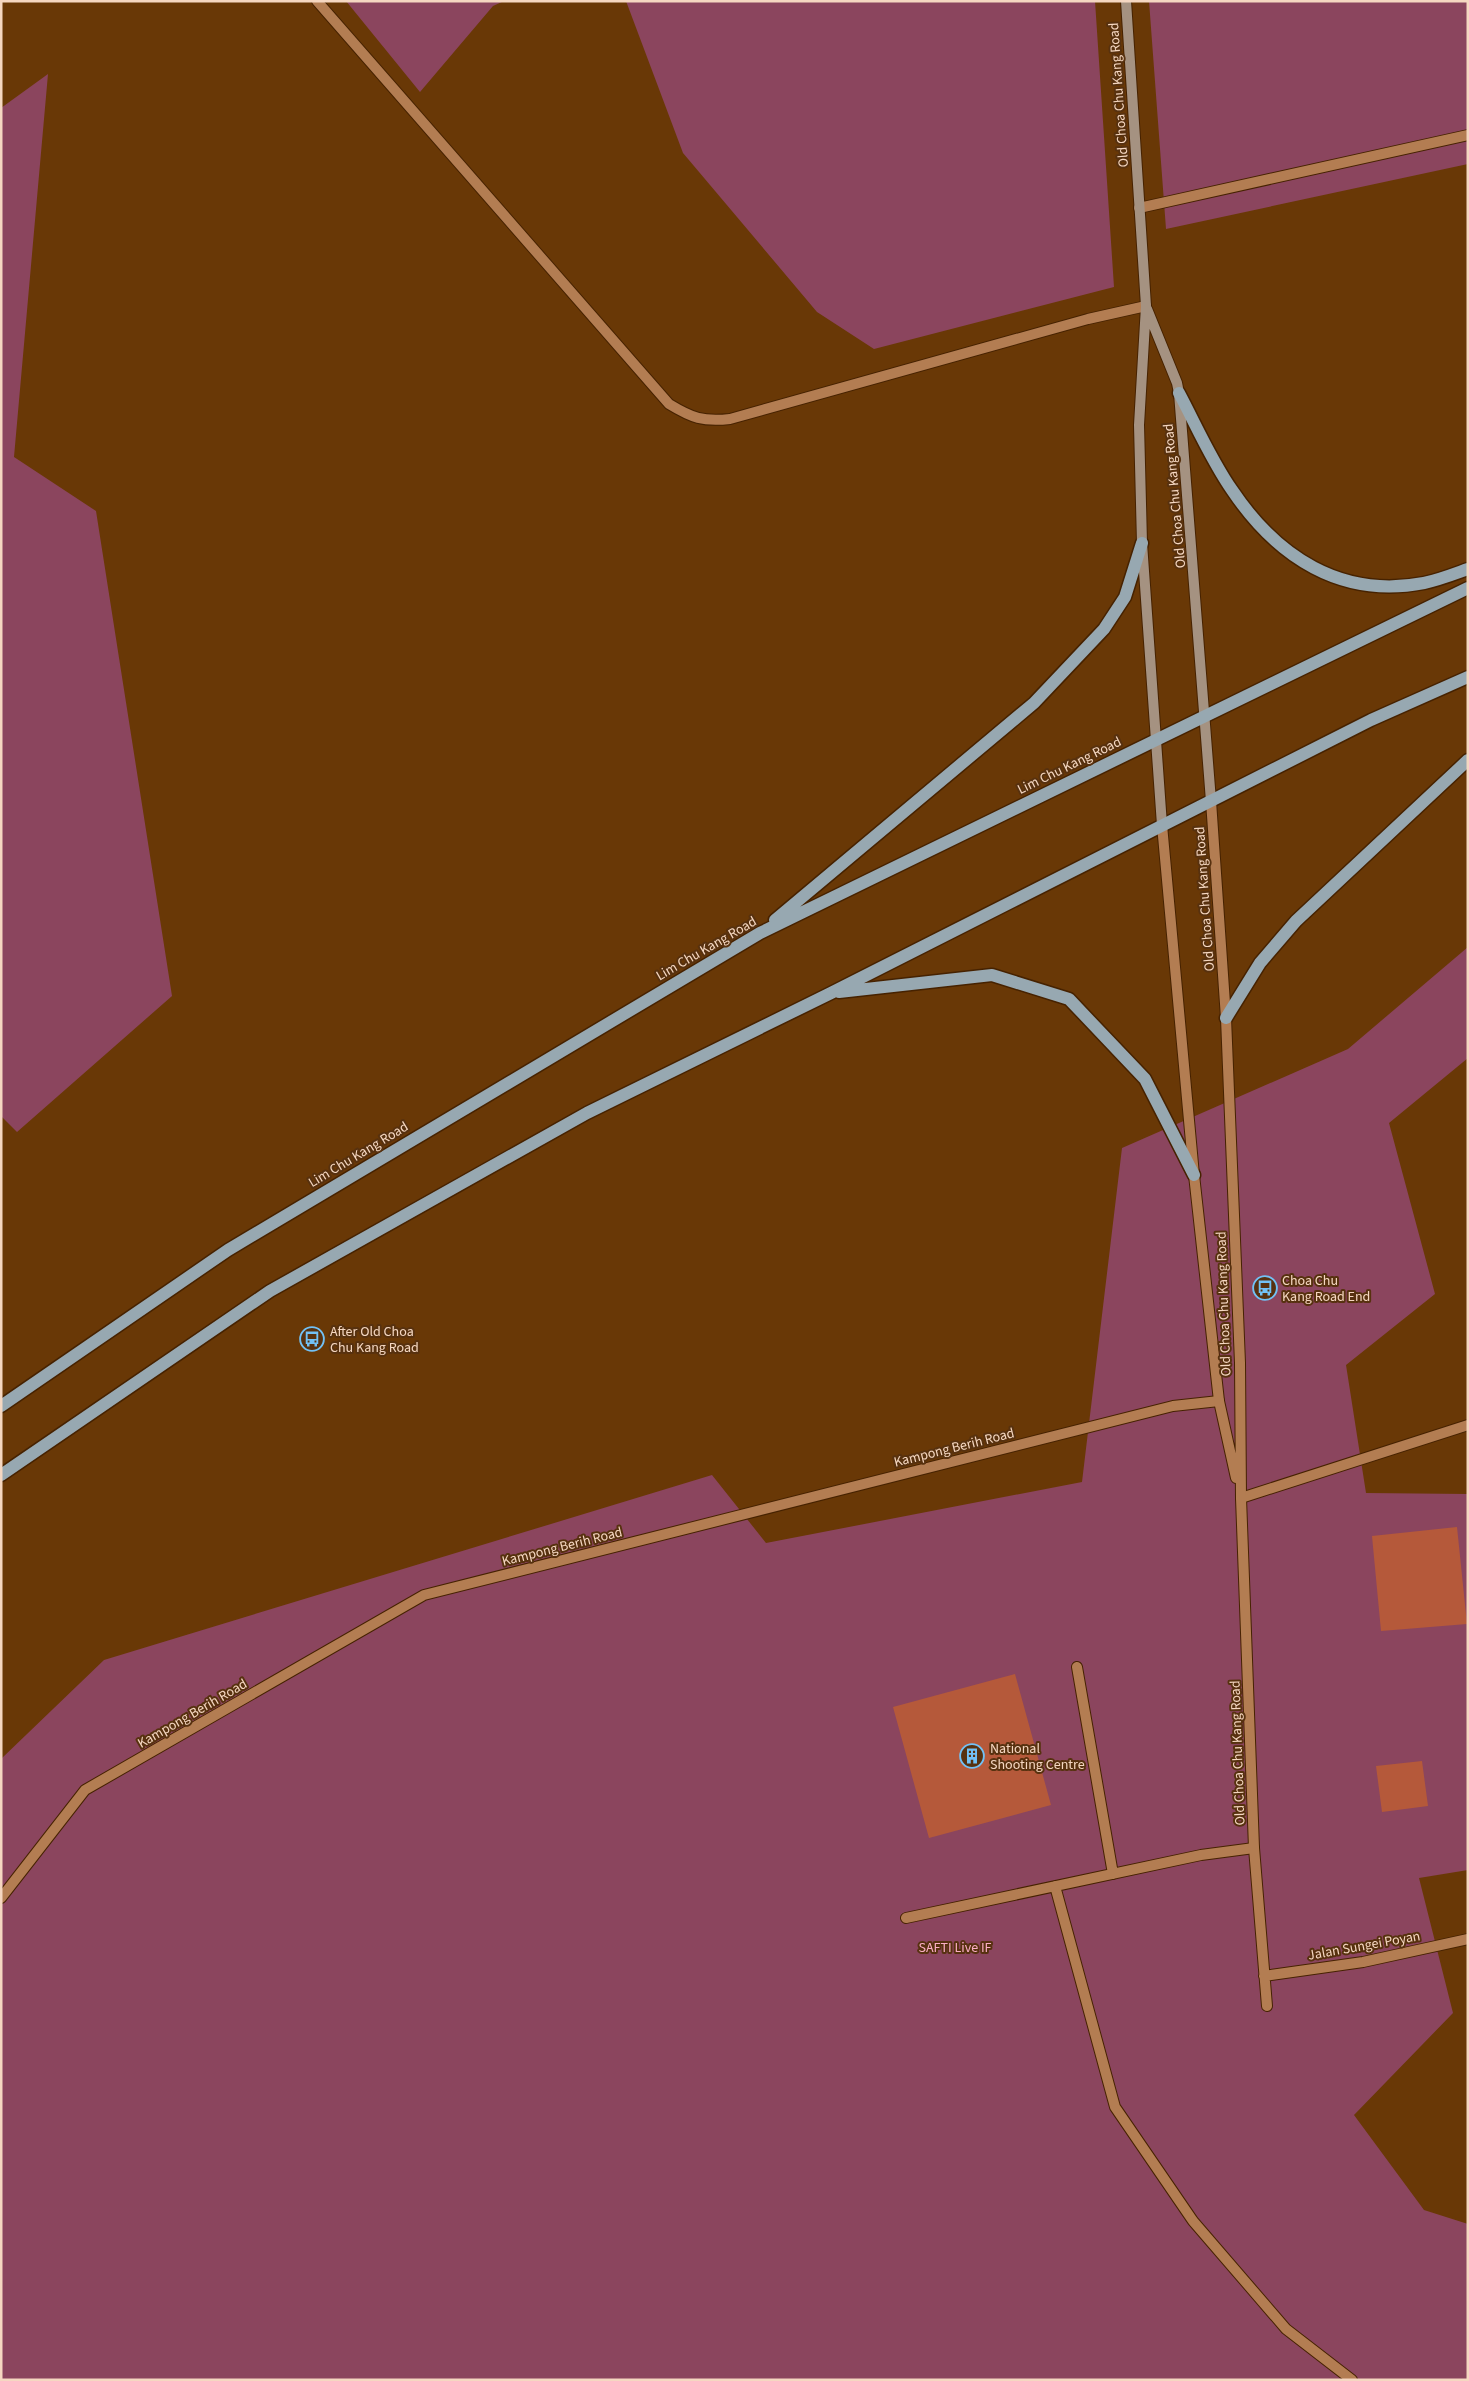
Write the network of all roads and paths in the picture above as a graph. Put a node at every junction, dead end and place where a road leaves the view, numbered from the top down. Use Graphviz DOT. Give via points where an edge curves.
graph roads {
  1 [pos="317,1"];
  2 [pos="1126,1"];
  3 [pos="1468,135"];
  4 [pos="1139,208"];
  5 [pos="1146,306"];
  6 [pos="1179,393"];
  7 [pos="1142,543"];
  8 [pos="1468,569"];
  9 [pos="1468,588"];
  10 [pos="1468,677"];
  11 [pos="1206,716"];
  12 [pos="1156,740"];
  13 [pos="1468,760"];
  14 [pos="1211,801"];
  15 [pos="1162,825"];
  16 [pos="760,933"];
  17 [pos="831,993"];
  18 [pos="1226,1018"];
  19 [pos="1194,1175"];
  20 [pos="1219,1401"];
  21 [pos="1,1406"];
  22 [pos="1468,1425"];
  23 [pos="1,1475"];
  24 [pos="1241,1498"];
  25 [pos="1077,1667"];
  26 [pos="1254,1848"];
  27 [pos="1112,1874"];
  28 [pos="1056,1886"];
  29 [pos="1,1898"];
  30 [pos="906,1918"];
  31 [pos="1468,1939"];
  32 [pos="1264,1976"];
  33 [pos="1267,2006"];
  34 [pos="1352,2380"];
  1 -- 5 [label="street" via="669,404 688,416 708,421 730,420 1088,319"];
  2 -- 4 [label="street, Old Choa Chu Kang Road"];
  3 -- 4 [label="street"];
  4 -- 5 [label="street, Old Choa Chu Kang Road"];
  5 -- 6 [label="street, Old Choa Chu Kang Road"];
  5 -- 7 [label="street, Old Choa Chu Kang Road" via="1139,424"];
  6 -- 8 [label="main road" via="1232,490 1268,534 1305,565 1350,584 1384,586 1424,583"];
  6 -- 11 [label="street, Old Choa Chu Kang Road"];
  7 -- 12 [label="street, Old Choa Chu Kang Road"];
  7 -- 16 [label="main road" via="1125,597 1104,629 1034,703"];
  9 -- 11 [label="main road, Lim Chu Kang Road"];
  10 -- 14 [label="main road" via="1371,720"];
  11 -- 12 [label="main road, Lim Chu Kang Road"];
  11 -- 14 [label="street, Old Choa Chu Kang Road"];
  12 -- 15 [label="street, Old Choa Chu Kang Road"];
  12 -- 16 [label="main road, Lim Chu Kang Road"];
  13 -- 18 [label="main road" via="1296,921 1260,963"];
  14 -- 15 [label="main road"];
  14 -- 18 [label="street, Old Choa Chu Kang Road"];
  15 -- 17 [label="main road"];
  15 -- 19 [label="street, Old Choa Chu Kang Road"];
  16 -- 21 [label="main road, Lim Chu Kang Road" via="228,1250"];
  17 -- 19 [label="main road" via="992,975 1069,999 1145,1079"];
  17 -- 23 [label="main road" via="587,1113 270,1291"];
  18 -- 24 [label="street, Old Choa Chu Kang Road" via="1240,1363"];
  19 -- 20 [label="street, Old Choa Chu Kang Road"];
  20 -- 24 [label="street, Old Choa Chu Kang Road"];
  20 -- 29 [label="street, Kampong Berih Road" via="1173,1406 424,1596 85,1790"];
  22 -- 24 [label="street"];
  24 -- 26 [label="street, Old Choa Chu Kang Road"];
  25 -- 27 [label="street"];
  26 -- 27 [label="street" via="1201,1855"];
  26 -- 32 [label="street, Old Choa Chu Kang Road"];
  27 -- 28 [label="street"];
  28 -- 30 [label="street"];
  28 -- 34 [label="street" via="1115,2107 1193,2221 1280,2321"];
  31 -- 32 [label="street, Jalan Sungei Poyan" via="1363,1962"];
  32 -- 33 [label="street, Old Choa Chu Kang Road"];
}
